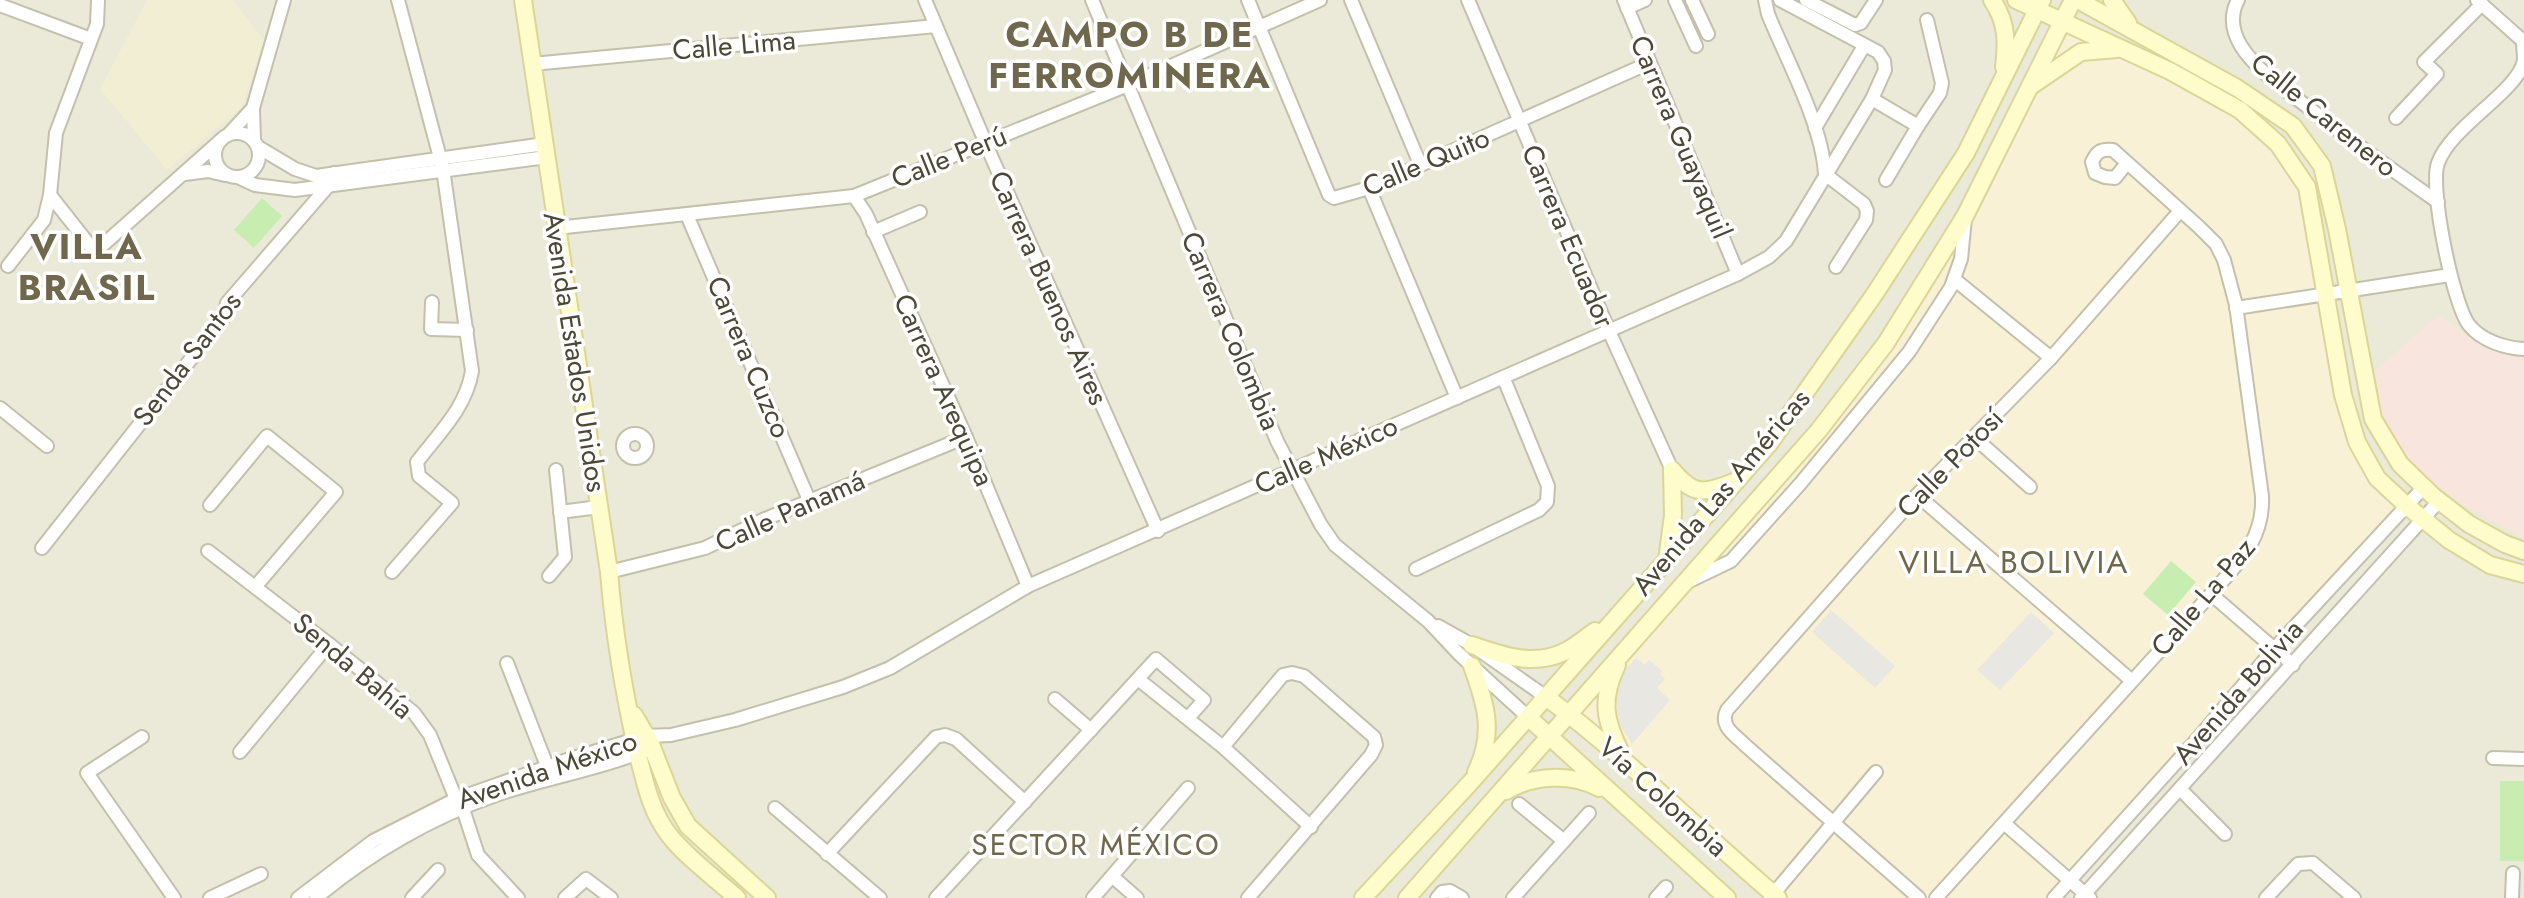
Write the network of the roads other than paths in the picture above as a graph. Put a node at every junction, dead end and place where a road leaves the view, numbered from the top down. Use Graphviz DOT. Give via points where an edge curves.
graph roads {
  1 [pos="98,0"];
  2 [pos="284,0"];
  3 [pos="398,0"];
  4 [pos="523,0"];
  5 [pos="925,0"];
  6 [pos="1092,0"];
  7 [pos="1248,0"];
  8 [pos="1320,0"];
  9 [pos="1351,0"];
  10 [pos="1468,0"];
  11 [pos="1645,0"];
  12 [pos="1675,0"];
  13 [pos="1692,0"];
  14 [pos="1765,0"];
  15 [pos="1780,0"];
  16 [pos="1806,0"];
  17 [pos="1876,0"];
  18 [pos="1992,0"];
  19 [pos="2016,0"];
  20 [pos="2076,0"];
  21 [pos="2112,0"];
  22 [pos="2479,2"];
  23 [pos="1626,4"];
  24 [pos="0,5"];
  25 [pos="2040,5"];
  26 [pos="2235,6"];
  27 [pos="1927,20"];
  28 [pos="2063,21"];
  29 [pos="936,26"];
  30 [pos="1261,28"];
  31 [pos="2134,31"];
  32 [pos="1708,34"];
  33 [pos="91,39"];
  34 [pos="1696,46"];
  35 [pos="1864,46"];
  36 [pos="2123,49"];
  37 [pos="2524,61"];
  38 [pos="1649,63"];
  39 [pos="532,64"];
  40 [pos="2002,80"];
  41 [pos="1128,85"];
  42 [pos="2027,89"];
  43 [pos="1872,99"];
  44 [pos="253,108"];
  45 [pos="2396,118"];
  46 [pos="1520,122"];
  47 [pos="1918,126"];
  48 [pos="1815,128"];
  49 [pos="224,138"];
  50 [pos="985,142"];
  51 [pos="256,144"];
  52 [pos="546,150"];
  53 [pos="442,163"];
  54 [pos="2127,163"];
  55 [pos="1420,164"];
  56 [pos="185,174"];
  57 [pos="1825,174"];
  58 [pos="226,175"];
  59 [pos="240,178"];
  60 [pos="332,179"];
  61 [pos="1886,180"];
  62 [pos="1369,188"];
  63 [pos="50,195"];
  64 [pos="854,196"];
  65 [pos="2438,202"];
  66 [pos="2180,211"];
  67 [pos="920,212"];
  68 [pos="687,215"];
  69 [pos="1965,216"];
  70 [pos="556,228"];
  71 [pos="873,232"];
  72 [pos="8,266"];
  73 [pos="1836,267"];
  74 [pos="1738,274"];
  75 [pos="2450,275"];
  76 [pos="1954,279"];
  77 [pos="2347,291"];
  78 [pos="2326,294"];
  79 [pos="432,302"];
  80 [pos="2236,308"];
  81 [pos="467,330"];
  82 [pos="1609,331"];
  83 [pos="2524,349"];
  84 [pos="2051,358"];
  85 [pos="1504,379"];
  86 [pos="1457,398"];
  87 [pos="0,408"];
  88 [pos="966,437"];
  89 [pos="1975,438"];
  90 [pos="47,446"];
  91 [pos="1292,469"];
  92 [pos="556,470"];
  93 [pos="1672,470"];
  94 [pos="1739,480"];
  95 [pos="2030,487"];
  96 [pos="2424,487"];
  97 [pos="1917,495"];
  98 [pos="809,500"];
  99 [pos="2439,501"];
  100 [pos="210,505"];
  101 [pos="2407,506"];
  102 [pos="599,507"];
  103 [pos="560,512"];
  104 [pos="2423,518"];
  105 [pos="1158,531"];
  106 [pos="42,548"];
  107 [pos="208,551"];
  108 [pos="2524,551"];
  109 [pos="1667,560"];
  110 [pos="1416,569"];
  111 [pos="392,572"];
  112 [pos="609,572"];
  113 [pos="2524,574"];
  114 [pos="549,576"];
  115 [pos="1685,583"];
  116 [pos="1028,586"];
  117 [pos="255,587"];
  118 [pos="2211,594"];
  119 [pos="1614,620"];
  120 [pos="1428,621"];
  121 [pos="329,644"];
  122 [pos="1472,645"];
  123 [pos="1628,647"];
  124 [pos="2274,649"];
  125 [pos="507,663"];
  126 [pos="2293,665"];
  127 [pos="1472,666"];
  128 [pos="1138,679"];
  129 [pos="2132,681"];
  130 [pos="1546,697"];
  131 [pos="1055,699"];
  132 [pos="1568,713"];
  133 [pos="1528,717"];
  134 [pos="1188,718"];
  135 [pos="1091,730"];
  136 [pos="671,735"];
  137 [pos="142,737"];
  138 [pos="1550,737"];
  139 [pos="643,744"];
  140 [pos="1223,747"];
  141 [pos="240,752"];
  142 [pos="2493,758"];
  143 [pos="2524,759"];
  144 [pos="1625,762"];
  145 [pos="550,772"];
  146 [pos="1876,772"];
  147 [pos="1470,783"];
  148 [pos="1188,788"];
  149 [pos="2181,790"];
  150 [pos="1616,797"];
  151 [pos="1495,798"];
  152 [pos="1025,802"];
  153 [pos="459,804"];
  154 [pos="1519,804"];
  155 [pos="775,808"];
  156 [pos="1589,813"];
  157 [pos="1833,822"];
  158 [pos="2005,824"];
  159 [pos="1311,827"];
  160 [pos="2225,834"];
  161 [pos="1564,841"];
  162 [pos="827,854"];
  163 [pos="438,870"];
  164 [pos="2513,873"];
  165 [pos="261,874"];
  166 [pos="1113,877"];
  167 [pos="2071,879"];
  168 [pos="1666,887"];
  169 [pos="1456,894"];
  170 [pos="2085,896"];
  171 [pos="1774,897"];
  172 [pos="174,898"];
  173 [pos="212,898"];
  174 [pos="298,898"];
  175 [pos="316,898"];
  176 [pos="412,898"];
  177 [pos="518,898"];
  178 [pos="565,898"];
  179 [pos="611,898"];
  180 [pos="737,898"];
  181 [pos="767,898"];
  182 [pos="880,898"];
  183 [pos="936,898"];
  184 [pos="1093,898"];
  185 [pos="1137,898"];
  186 [pos="1248,898"];
  187 [pos="1363,898"];
  188 [pos="1407,898"];
  189 [pos="1437,898"];
  190 [pos="1513,898"];
  191 [pos="1656,898"];
  192 [pos="1727,898"];
  193 [pos="1919,898"];
  194 [pos="1936,898"];
  195 [pos="2054,898"];
  196 [pos="2266,898"];
  197 [pos="2354,898"];
  198 [pos="2512,898"];
  1 -- 33 [label="street"];
  2 -- 44 [label="street"];
  3 -- 53 [label="street"];
  4 -- 39 [label="main road, Avenida Estados Unidos"];
  5 -- 29 [label="street, Carrera Buenos Aires"];
  6 -- 41 [label="street, Carrera Colombia"];
  7 -- 30 [label="street"];
  8 -- 30 [label="street, Calle Perú"];
  9 -- 55 [label="street"];
  10 -- 46 [label="street, Carrera Ecuador"];
  11 -- 23 [label="street"];
  12 -- 34 [label="street"];
  13 -- 32 [label="street"];
  14 -- 48 [label="street"];
  15 -- 35 [label="street"];
  16 -- 17 [label="street" via="1855,25"];
  18 -- 40 [label="main road" via="2006,33"];
  19 -- 25 [label="main road"];
  20 -- 28 [label="main road, Avenida Las Américas"];
  20 -- 31 [label="main road"];
  21 -- 31 [label="main road"];
  22 -- 37 [label="street" via="2523,41"];
  22 -- 45 [label="street" via="2424,62 2437,74"];
  23 -- 38 [label="street, Carrera Guayaquil"];
  24 -- 33 [label="street"];
  25 -- 28 [label="main road"];
  25 -- 40 [label="main road, Avenida Las Américas"];
  26 -- 65 [label="street, Calle Carenero" via="2234,27 2241,46 2261,69"];
  27 -- 47 [label="street" via="1942,83"];
  28 -- 36 [label="main road"];
  28 -- 42 [label="main road, Avenida Las Américas"];
  29 -- 39 [label="street, Calle Lima"];
  29 -- 50 [label="street, Carrera Buenos Aires"];
  30 -- 41 [label="street, Calle Perú"];
  30 -- 62 [label="street, Calle Quito" via="1329,195"];
  31 -- 77 [label="main road" via="2293,126 2322,166"];
  33 -- 63 [label="street" via="56,133"];
  35 -- 43 [label="street, Calle México" via="1884,61"];
  35 -- 48 [label="street"];
  36 -- 42 [label="main road" via="2081,52"];
  36 -- 78 [label="main road" via="2240,110 2278,144 2307,187"];
  37 -- 65 [label="street" via="2517,76 2457,134 2438,163"];
  38 -- 46 [label="street, Calle Quito"];
  38 -- 74 [label="street, Carrera Guayaquil"];
  39 -- 52 [label="main road, Avenida Estados Unidos"];
  40 -- 94 [label="main road, Avenida Las Américas" via="1966,153 1916,233"];
  41 -- 50 [label="street, Calle Perú"];
  41 -- 91 [label="street, Carrera Colombia"];
  42 -- 69 [label="main road, Avenida Las Américas"];
  43 -- 47 [label="street"];
  43 -- 57 [label="street, Calle México"];
  44 -- 49 [label="street"];
  44 -- 51 [label="street"];
  46 -- 55 [label="street, Calle Quito"];
  46 -- 82 [label="street, Carrera Ecuador"];
  47 -- 61 [label="street"];
  48 -- 57 [label="street"];
  49 -- 51 [label="street" via="242,133"];
  49 -- 56 [label="street"];
  49 -- 58 [label="street" via="217,146 216,162"];
  50 -- 64 [label="street, Calle Perú"];
  50 -- 105 [label="street, Carrera Buenos Aires"];
  51 -- 59 [label="street" via="257,167"];
  51 -- 60 [label="street" via="295,169"];
  52 -- 53 [label="street"];
  52 -- 70 [label="main road, Avenida Estados Unidos"];
  53 -- 60 [label="street"];
  53 -- 81 [label="street"];
  54 -- 66 [label="street, Calle La Paz"];
  55 -- 62 [label="street, Calle Quito"];
  56 -- 58 [label="street"];
  56 -- 63 [label="street" via="95,252"];
  57 -- 73 [label="street" via="1867,211"];
  57 -- 74 [label="street, Calle México" via="1786,241"];
  58 -- 59 [label="street"];
  59 -- 60 [label="street" via="295,190"];
  60 -- 106 [label="street, Senda Santos" via="227,303 224,317"];
  62 -- 86 [label="street"];
  63 -- 72 [label="street" via="44,220"];
  64 -- 68 [label="street, Calle Perú"];
  64 -- 71 [label="street, Carrera Arequipa"];
  65 -- 75 [label="street"];
  66 -- 80 [label="street, Calle La Paz" via="2216,244"];
  66 -- 84 [label="street, Calle Potosí"];
  67 -- 71 [label="street"];
  68 -- 70 [label="street, Calle Perú"];
  68 -- 98 [label="street, Carrera Cuzco"];
  69 -- 76 [label="street, Avenida Las Américas"];
  69 -- 115 [label="main road, Avenida Las Américas" via="1886,343 1819,430"];
  70 -- 102 [label="main road, Avenida Estados Unidos"];
  71 -- 88 [label="street, Carrera Arequipa"];
  74 -- 82 [label="street, Calle México"];
  75 -- 77 [label="street"];
  75 -- 83 [label="street" via="2469,326 2504,347"];
  76 -- 84 [label="street"];
  76 -- 115 [label="street, Avenida Las Américas" via="1909,352 1800,484 1731,561"];
  77 -- 78 [label="street"];
  77 -- 96 [label="main road" via="2373,419 2400,464"];
  78 -- 80 [label="street"];
  78 -- 101 [label="main road" via="2343,395 2357,442 2377,478"];
  79 -- 81 [label="street" via="431,329"];
  80 -- 118 [label="street, Calle La Paz" via="2261,521 2252,545"];
  81 -- 111 [label="street" via="469,390 417,462 419,476 452,503"];
  82 -- 85 [label="street, Calle México"];
  82 -- 93 [label="street, Carrera Ecuador"];
  84 -- 89 [label="street, Calle Potosí"];
  85 -- 86 [label="street, Calle México"];
  85 -- 110 [label="street" via="1548,486 1547,502"];
  86 -- 91 [label="street, Calle México"];
  87 -- 90 [label="street"];
  88 -- 98 [label="street, Calle Panamá"];
  88 -- 116 [label="street, Carrera Arequipa"];
  89 -- 95 [label="street"];
  89 -- 97 [label="street, Calle Potosí"];
  91 -- 105 [label="street, Calle México"];
  91 -- 120 [label="street, Carrera Colombia" via="1335,545"];
  92 -- 103 [label="street"];
  93 -- 94 [label="main road" via="1692,490 1702,492"];
  93 -- 109 [label="main road"];
  94 -- 109 [label="main road, Avenida Las Américas"];
  96 -- 99 [label="main road"];
  96 -- 101 [label="street, Avenida Bolivia"];
  97 -- 129 [label="street"];
  97 -- 157 [label="street, Calle Potosí" via="1723,718 1745,745"];
  98 -- 112 [label="street, Calle Panamá" via="705,548"];
  99 -- 104 [label="street, Avenida Bolivia"];
  99 -- 108 [label="main road" via="2469,524"];
  100 -- 117 [label="street" via="267,436 336,492"];
  101 -- 104 [label="main road"];
  101 -- 124 [label="street, Avenida Bolivia"];
  102 -- 103 [label="street"];
  102 -- 112 [label="main road, Avenida Estados Unidos"];
  103 -- 114 [label="street" via="565,557"];
  104 -- 113 [label="main road" via="2490,565"];
  104 -- 126 [label="street, Avenida Bolivia"];
  105 -- 116 [label="street, Calle México"];
  107 -- 117 [label="street, Senda Bahía"];
  109 -- 119 [label="main road, Avenida Las Américas"];
  112 -- 139 [label="main road, Avenida Estados Unidos" via="627,704"];
  115 -- 123 [label="main road, Avenida Las Américas"];
  116 -- 136 [label="street, Calle México" via="890,668 843,687"];
  117 -- 121 [label="street, Senda Bahía"];
  118 -- 124 [label="street"];
  118 -- 129 [label="street, Calle La Paz"];
  119 -- 122 [label="main road" via="1549,657 1524,659"];
  119 -- 130 [label="main road, Avenida Las Américas"];
  120 -- 122 [label="street, Carrera Colombia"];
  120 -- 127 [label="street, Carrera Colombia"];
  121 -- 141 [label="street"];
  121 -- 153 [label="street, Senda Bahía" via="414,713 430,735"];
  122 -- 130 [label="street, Carrera Colombia"];
  123 -- 132 [label="main road, Avenida Las Américas"];
  123 -- 144 [label="main road" via="1606,695 1608,728"];
  124 -- 126 [label="street"];
  124 -- 167 [label="street, Avenida Bolivia"];
  125 -- 145 [label="street"];
  126 -- 149 [label="street, Avenida Bolivia"];
  127 -- 133 [label="street, Carrera Colombia"];
  127 -- 147 [label="main road" via="1487,722"];
  128 -- 134 [label="street"];
  128 -- 134 [label="street" via="1156,659 1204,700"];
  128 -- 135 [label="street"];
  129 -- 158 [label="street, Calle La Paz"];
  130 -- 132 [label="main road, Vía Colombia"];
  130 -- 133 [label="main road, Avenida Las Américas"];
  131 -- 135 [label="street"];
  132 -- 138 [label="main road, Avenida Las Américas"];
  132 -- 144 [label="main road, Vía Colombia"];
  133 -- 138 [label="main road, Vía Colombia"];
  133 -- 147 [label="main road, Avenida Las Américas"];
  134 -- 140 [label="street"];
  135 -- 152 [label="street"];
  136 -- 139 [label="street, Avenida México"];
  137 -- 172 [label="street" via="87,773"];
  138 -- 150 [label="main road, Vía Colombia"];
  138 -- 151 [label="main road, Avenida Las Américas"];
  139 -- 145 [label="street, Avenida México"];
  139 -- 180 [label="main road, Avenida Estados Unidos" via="647,792 664,829"];
  139 -- 181 [label="main road, Avenida Estados Unidos" via="688,826"];
  140 -- 159 [label="street"];
  140 -- 159 [label="street" via="1283,675 1292,673 1304,676 1374,737 1371,755"];
  142 -- 143 [label="street"];
  144 -- 171 [label="main road, Vía Colombia"];
  145 -- 153 [label="street, Avenida México"];
  146 -- 157 [label="street"];
  147 -- 187 [label="main road, Avenida Las Américas"];
  148 -- 166 [label="street"];
  149 -- 160 [label="street"];
  149 -- 170 [label="street, Avenida Bolivia"];
  150 -- 151 [label="main road" via="1578,780 1540,778"];
  150 -- 192 [label="main road, Vía Colombia"];
  151 -- 188 [label="main road, Avenida Las Américas"];
  152 -- 162 [label="street" via="956,739 936,737"];
  152 -- 183 [label="street"];
  153 -- 174 [label="street, Avenida México" via="373,841"];
  153 -- 175 [label="street, Avenida México" via="339,878"];
  153 -- 177 [label="street, Senda Bahía" via="478,855"];
  154 -- 161 [label="street"];
  155 -- 162 [label="street"];
  156 -- 161 [label="street"];
  157 -- 171 [label="street"];
  157 -- 193 [label="street"];
  158 -- 167 [label="street"];
  158 -- 194 [label="street, Calle La Paz"];
  159 -- 186 [label="street"];
  161 -- 190 [label="street"];
  162 -- 182 [label="street"];
  163 -- 176 [label="street"];
  164 -- 198 [label="street"];
  165 -- 173 [label="street"];
  166 -- 184 [label="street"];
  166 -- 185 [label="street"];
  167 -- 170 [label="street"];
  167 -- 195 [label="street, Avenida Bolivia"];
  168 -- 191 [label="street"];
  169 -- 189 [label="street" via="1442,892"];
  178 -- 179 [label="street" via="586,879"];
  196 -- 197 [label="street" via="2305,862"];
}
